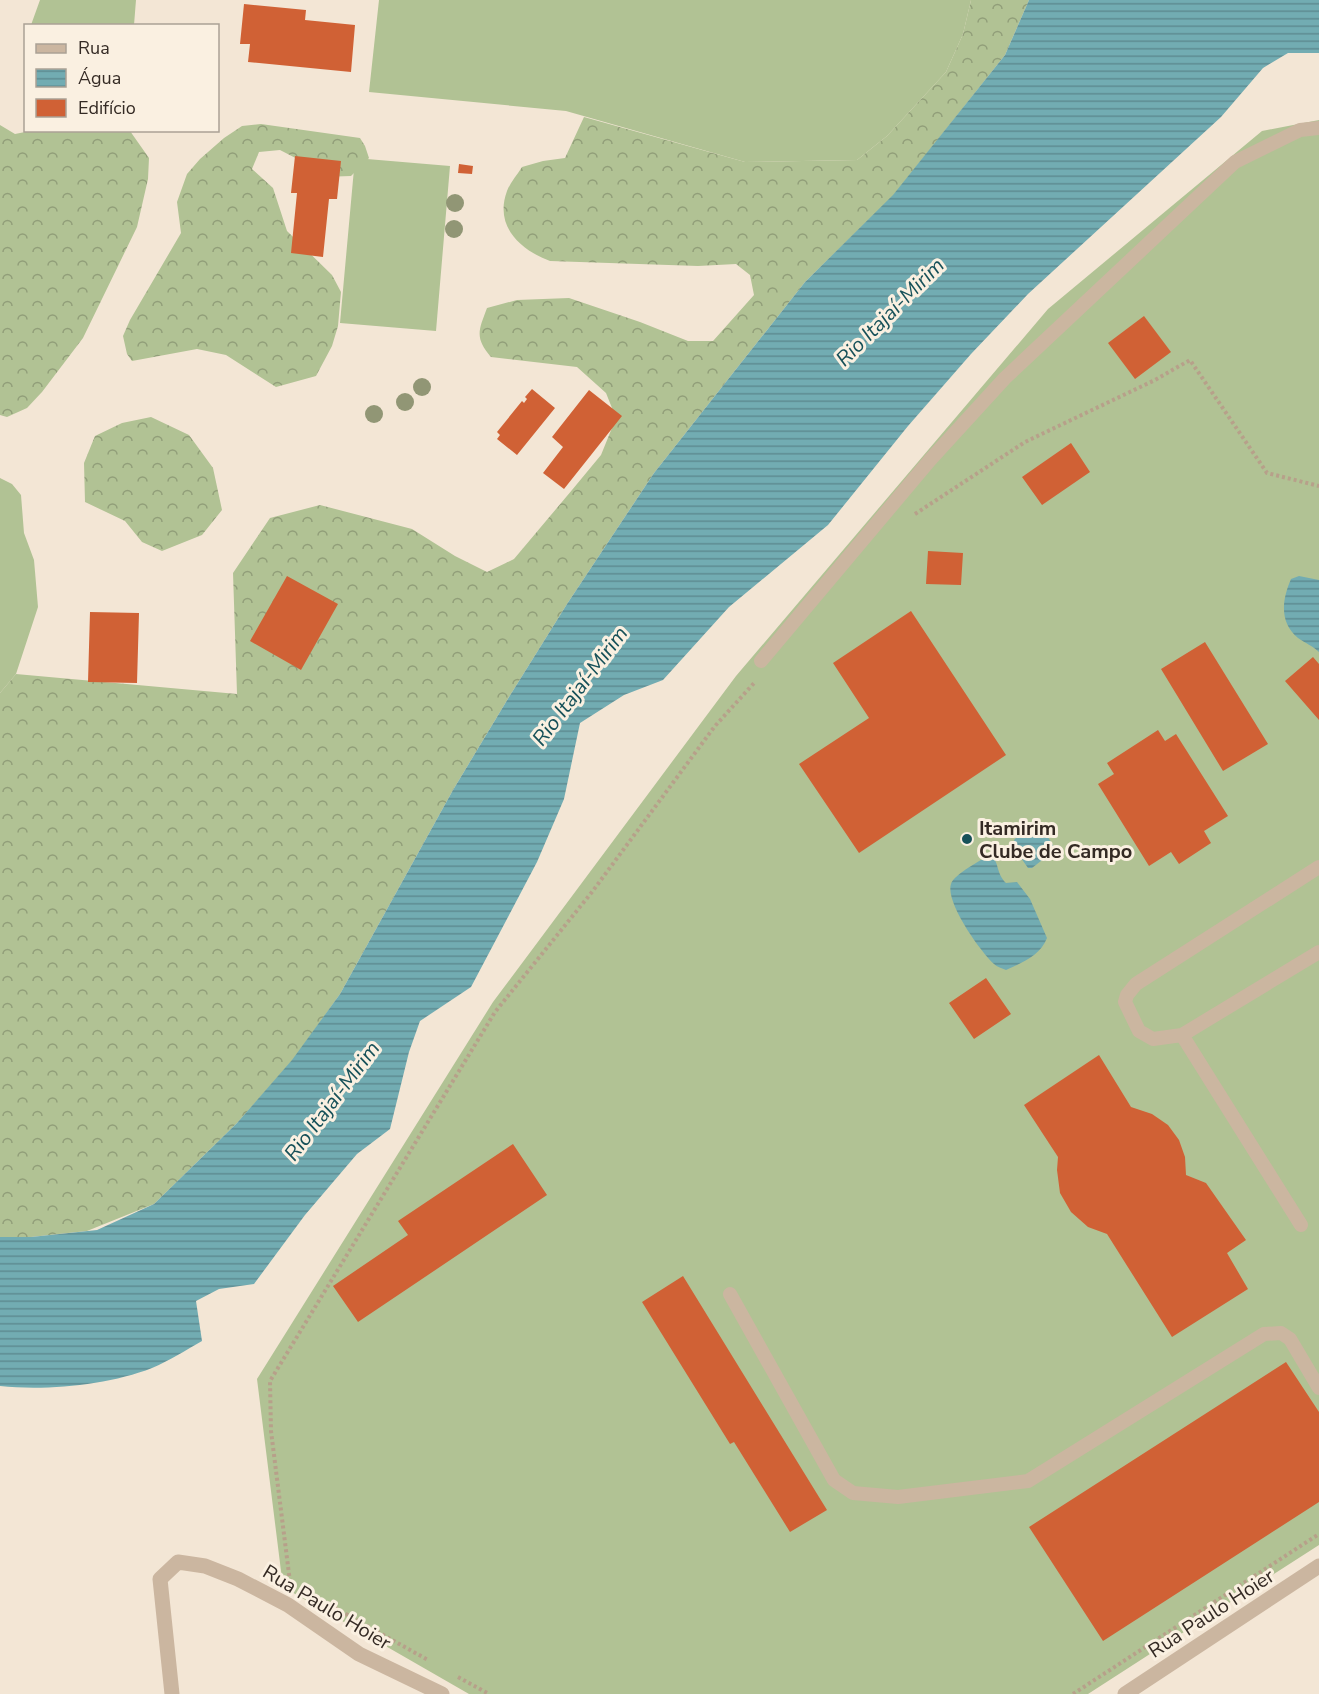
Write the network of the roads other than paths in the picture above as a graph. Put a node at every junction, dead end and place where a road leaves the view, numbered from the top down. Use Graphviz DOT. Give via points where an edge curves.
graph roads {
  1 [pos="1319,128"];
  2 [pos="761,661"];
  3 [pos="1319,867"];
  4 [pos="1319,952"];
  5 [pos="1182,1035"];
  6 [pos="1301,1225"];
  7 [pos="730,1294"];
  8 [pos="1319,1388"];
  9 [pos="1319,1566"];
  10 [pos="172,1694"];
  11 [pos="442,1694"];
  12 [pos="1125,1694"];
  1 -- 2 [label="lane" via="1300,129 1235,162 1005,378 930,460"];
  3 -- 5 [label="lane" via="1136,984 1127,995 1125,1002 1138,1031 1153,1039"];
  4 -- 5 [label="lane"];
  5 -- 6 [label="lane"];
  7 -- 8 [label="lane" via="834,1480 853,1493 897,1497 1028,1480 1264,1334 1281,1332 1290,1339"];
  9 -- 12 [label="street, Rua Paulo Hoier"];
  10 -- 11 [label="street, Rua Paulo Hoier" via="160,1579 178,1562 205,1566 238,1579 288,1605 359,1654"];
}
